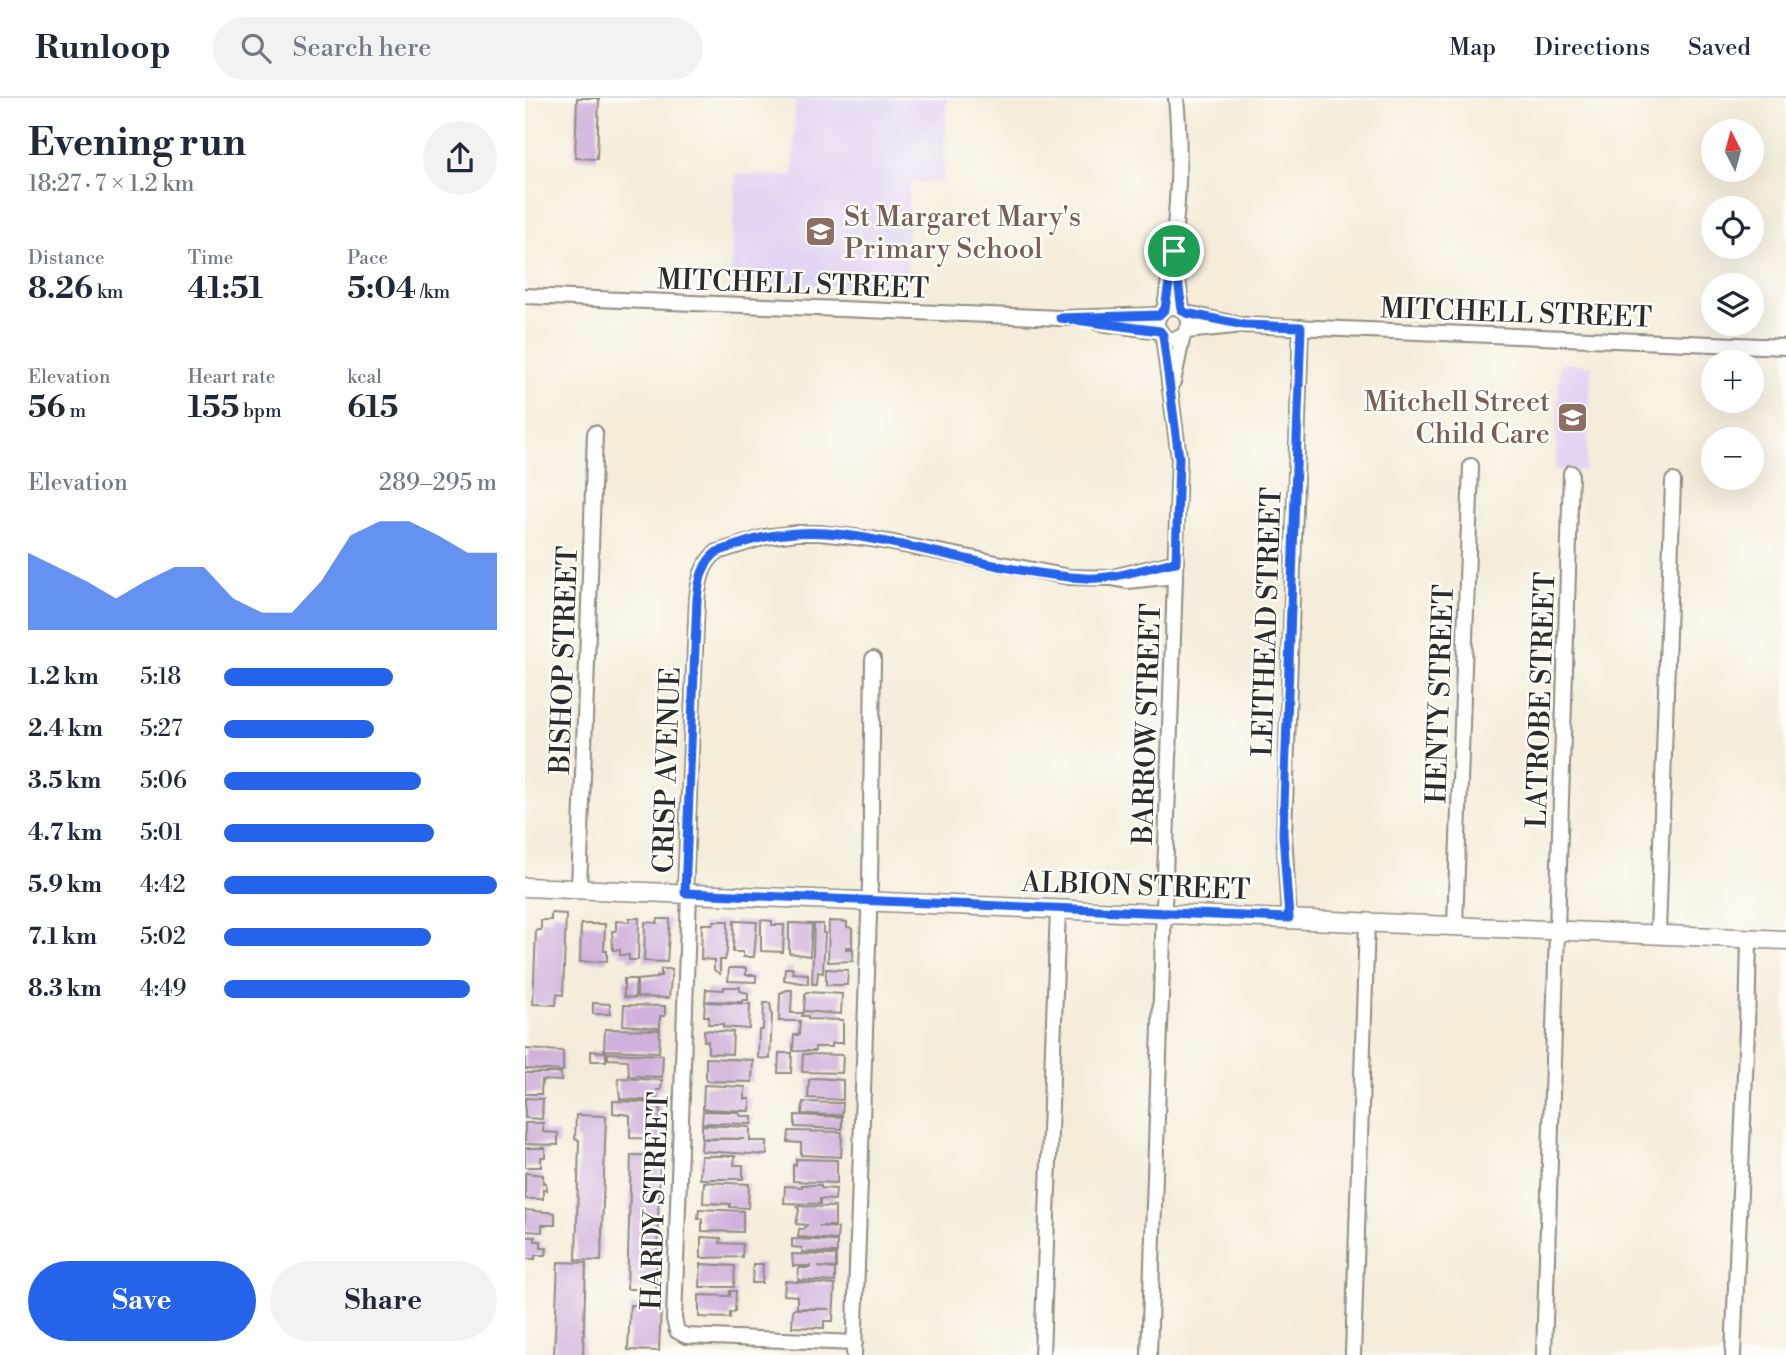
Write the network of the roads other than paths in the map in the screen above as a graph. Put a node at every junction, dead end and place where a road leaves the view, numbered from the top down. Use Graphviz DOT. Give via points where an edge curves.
graph roads {
  1 [pos="1176,98"];
  2 [pos="1186,98"];
  3 [pos="1179,125"];
  4 [pos="1174,251"];
  5 [pos="525,296"];
  6 [pos="1184,311"];
  7 [pos="1162,312"];
  8 [pos="1060,318"];
  9 [pos="1244,325"];
  10 [pos="1301,327"];
  11 [pos="1161,333"];
  12 [pos="1185,333"];
  13 [pos="1786,347"];
  14 [pos="1171,390"];
  15 [pos="595,433"];
  16 [pos="1471,466"];
  17 [pos="1571,473"];
  18 [pos="1673,481"];
  19 [pos="1176,569"];
  20 [pos="873,659"];
  21 [pos="525,887"];
  22 [pos="579,889"];
  23 [pos="687,893"];
  24 [pos="869,901"];
  25 [pos="1164,905"];
  26 [pos="1058,909"];
  27 [pos="1289,918"];
  28 [pos="1367,922"];
  29 [pos="1455,925"];
  30 [pos="1557,929"];
  31 [pos="1658,934"];
  32 [pos="1749,939"];
  33 [pos="1786,940"];
  34 [pos="855,1349"];
  35 [pos="1042,1355"];
  36 [pos="1149,1355"];
  37 [pos="1353,1355"];
  38 [pos="1543,1355"];
  39 [pos="1733,1355"];
  1 -- 3 [label="street"];
  2 -- 3 [label="street"];
  3 -- 4 [label="street"];
  4 -- 6 [label="street"];
  4 -- 7 [label="street"];
  5 -- 8 [label="street, MITCHELL STREET"];
  6 -- 7 [label="street" via="1174,307"];
  6 -- 9 [label="street, MITCHELL STREET"];
  6 -- 12 [label="street" via="1189,322"];
  7 -- 8 [label="street, MITCHELL STREET"];
  7 -- 11 [label="street" via="1157,323"];
  8 -- 11 [label="street, MITCHELL STREET"];
  9 -- 10 [label="street, MITCHELL STREET"];
  9 -- 12 [label="street, MITCHELL STREET"];
  10 -- 13 [label="street, MITCHELL STREET"];
  10 -- 27 [label="street, LEITHEAD STREET" via="1283,834"];
  11 -- 12 [label="street" via="1175,338"];
  11 -- 14 [label="street, BARROW STREET"];
  12 -- 14 [label="street, BARROW STREET"];
  14 -- 19 [label="street, BARROW STREET" via="1179,458"];
  15 -- 22 [label="street, BISHOP STREET"];
  16 -- 29 [label="street, HENTY STREET"];
  17 -- 30 [label="street, LATROBE STREET"];
  18 -- 31 [label="street"];
  19 -- 23 [label="street, CRISP AVENUE" via="1090,579 820,533 765,537 711,557 699,581 697,599"];
  19 -- 25 [label="street, BARROW STREET"];
  20 -- 24 [label="street"];
  21 -- 22 [label="street, ALBION STREET"];
  22 -- 23 [label="street, ALBION STREET"];
  23 -- 24 [label="street, ALBION STREET"];
  23 -- 34 [label="street, HARDY STREET" via="677,1331 688,1336"];
  24 -- 26 [label="street, ALBION STREET"];
  24 -- 34 [label="street"];
  25 -- 26 [label="street, ALBION STREET"];
  25 -- 27 [label="street, ALBION STREET"];
  25 -- 36 [label="street, BARROW STREET"];
  26 -- 35 [label="street"];
  27 -- 28 [label="street, ALBION STREET"];
  28 -- 29 [label="street, ALBION STREET"];
  28 -- 37 [label="street"];
  29 -- 30 [label="street, ALBION STREET"];
  30 -- 31 [label="street, ALBION STREET"];
  30 -- 38 [label="street, LATROBE STREET"];
  31 -- 32 [label="street, ALBION STREET"];
  32 -- 33 [label="street, ALBION STREET"];
  32 -- 39 [label="street"];
}
